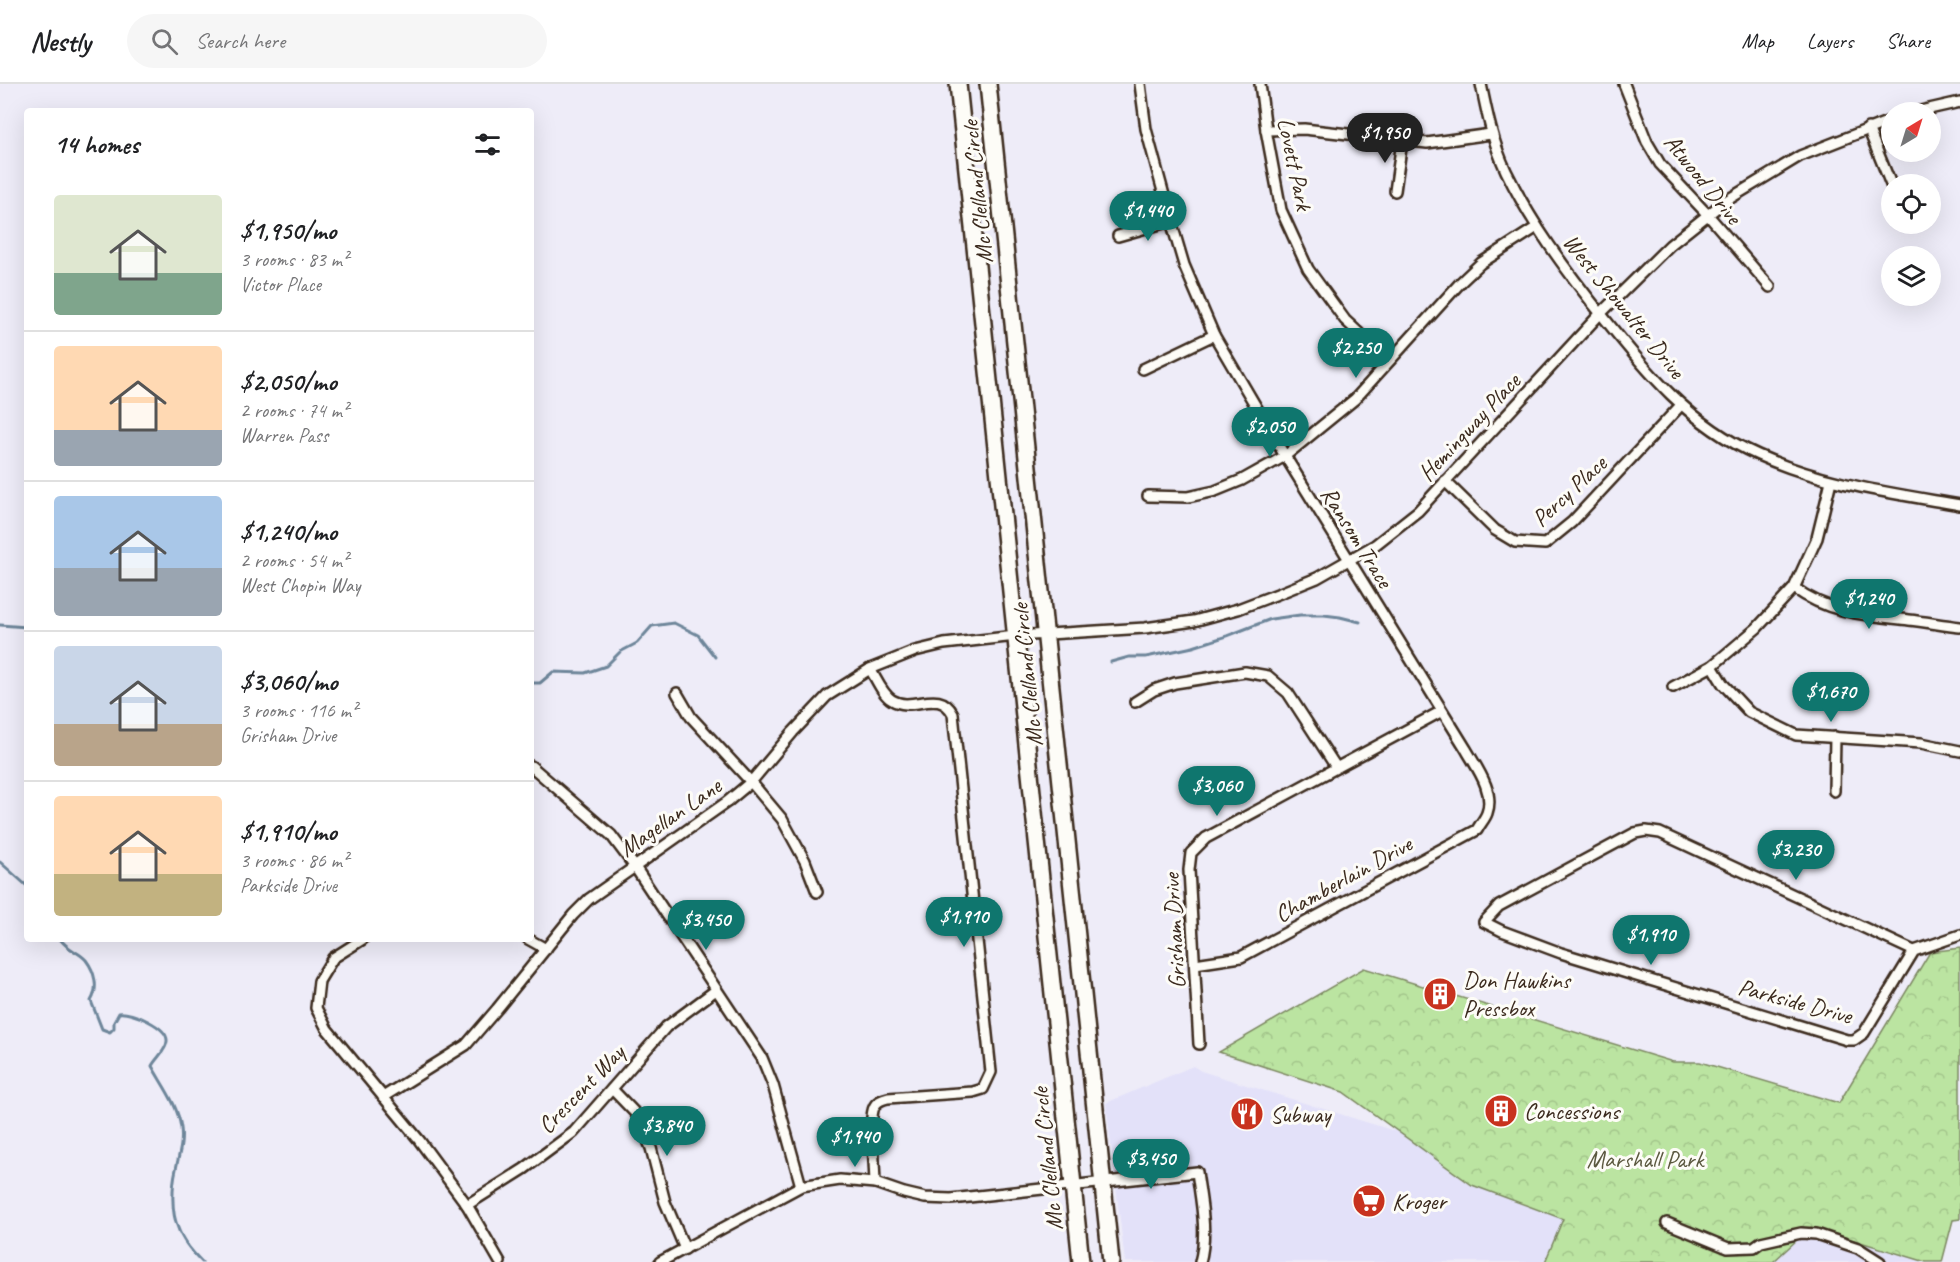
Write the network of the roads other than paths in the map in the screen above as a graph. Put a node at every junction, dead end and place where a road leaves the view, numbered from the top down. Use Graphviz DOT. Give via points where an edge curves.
graph roads {
  1 [pos="958,84"];
  2 [pos="988,84"];
  3 [pos="1140,84"];
  4 [pos="1260,84"];
  5 [pos="1481,84"];
  6 [pos="1624,84"];
  7 [pos="1960,102"];
  8 [pos="1941,106"];
  9 [pos="1881,124"];
  10 [pos="1868,128"];
  11 [pos="1266,130"];
  12 [pos="1491,135"];
  13 [pos="1402,141"];
  14 [pos="1886,174"];
  15 [pos="1395,191"];
  16 [pos="1708,215"];
  17 [pos="1171,221"];
  18 [pos="1537,227"];
  19 [pos="1119,236"];
  20 [pos="1770,287"];
  21 [pos="1600,314"];
  22 [pos="1214,335"];
  23 [pos="1389,361"];
  24 [pos="1143,369"];
  25 [pos="1681,405"];
  26 [pos="1285,456"];
  27 [pos="1445,481"];
  28 [pos="1831,481"];
  29 [pos="1148,496"];
  30 [pos="1960,505"];
  31 [pos="1348,560"];
  32 [pos="1794,588"];
  33 [pos="1960,627"];
  34 [pos="1046,635"];
  35 [pos="1016,636"];
  36 [pos="1712,666"];
  37 [pos="870,669"];
  38 [pos="1673,687"];
  39 [pos="677,693"];
  40 [pos="1135,702"];
  41 [pos="1442,711"];
  42 [pos="1835,737"];
  43 [pos="1960,751"];
  44 [pos="1336,767"];
  45 [pos="534,769"];
  46 [pos="751,782"];
  47 [pos="1834,791"];
  48 [pos="1489,800"];
  49 [pos="635,867"];
  50 [pos="817,892"];
  51 [pos="1960,935"];
  52 [pos="358,942"];
  53 [pos="533,942"];
  54 [pos="546,950"];
  55 [pos="1914,951"];
  56 [pos="1195,964"];
  57 [pos="716,990"];
  58 [pos="1199,1044"];
  59 [pos="612,1089"];
  60 [pos="383,1097"];
  61 [pos="1102,1182"];
  62 [pos="875,1183"];
  63 [pos="801,1186"];
  64 [pos="1073,1186"];
  65 [pos="467,1205"];
  66 [pos="1667,1223"];
  67 [pos="686,1249"];
  68 [pos="500,1262"];
  69 [pos="660,1262"];
  70 [pos="1081,1262"];
  71 [pos="1111,1262"];
  72 [pos="1200,1262"];
  73 [pos="1880,1262"];
  1 -- 35 [label="highway, Mc Clelland Circle"];
  2 -- 34 [label="highway, Mc Clelland Circle"];
  3 -- 17 [label="street, Ransom Trace" via="1146,129"];
  4 -- 11 [label="street, Lovett Park"];
  5 -- 12 [label="street, West Showalter Drive"];
  6 -- 16 [label="street, Atwood Drive" via="1660,164"];
  7 -- 8 [label="street"];
  9 -- 10 [label="street, Hemingway Place"];
  10 -- 14 [label="street"];
  10 -- 16 [label="street, Hemingway Place" via="1800,156"];
  11 -- 13 [label="street" via="1304,129"];
  11 -- 23 [label="street, Lovett Park" via="1281,210 1308,269 1345,320"];
  12 -- 13 [label="street" via="1427,143"];
  12 -- 18 [label="street, West Showalter Drive"];
  13 -- 15 [label="street"];
  16 -- 20 [label="street, Atwood Drive"];
  16 -- 21 [label="street, Hemingway Place" via="1670,244"];
  17 -- 19 [label="street"];
  17 -- 22 [label="street, Ransom Trace" via="1184,265"];
  18 -- 21 [label="street, West Showalter Drive"];
  18 -- 23 [label="street" via="1481,262"];
  21 -- 25 [label="street, West Showalter Drive"];
  21 -- 27 [label="street, Hemingway Place"];
  22 -- 24 [label="street"];
  22 -- 26 [label="street, Ransom Trace"];
  23 -- 26 [label="street" via="1356,399"];
  25 -- 27 [label="street, Percy Place" via="1572,522 1545,544 1515,542 1495,530"];
  25 -- 28 [label="street, West Showalter Drive" via="1713,431 1756,455"];
  26 -- 29 [label="street" via="1215,491 1188,497"];
  26 -- 31 [label="street, Ransom Trace"];
  27 -- 31 [label="street, Hemingway Place" via="1418,511 1375,545"];
  28 -- 30 [label="street, West Showalter Drive"];
  28 -- 32 [label="street" via="1816,538"];
  31 -- 34 [label="street, Hemingway Place" via="1280,593 1194,621"];
  31 -- 41 [label="street, Ransom Trace"];
  32 -- 33 [label="street" via="1830,608"];
  32 -- 36 [label="street" via="1757,628"];
  34 -- 35 [label="street, Hemingway Place"];
  34 -- 61 [label="highway, Mc Clelland Circle"];
  35 -- 37 [label="street, Magellan Lane" via="944,644"];
  35 -- 64 [label="highway, Mc Clelland Circle"];
  36 -- 38 [label="street"];
  36 -- 42 [label="street" via="1749,712 1796,735"];
  37 -- 46 [label="street, Magellan Lane" via="827,696"];
  37 -- 62 [label="street" via="891,699 904,704 944,702 953,714 991,1072 983,1089 973,1092 878,1101 872,1118"];
  39 -- 46 [label="street" via="691,717"];
  40 -- 44 [label="street" via="1175,683 1245,672 1268,676 1288,693"];
  41 -- 44 [label="street, Grisham Drive"];
  41 -- 48 [label="street, Ransom Trace" via="1486,786"];
  42 -- 43 [label="street" via="1921,743"];
  42 -- 47 [label="street"];
  44 -- 56 [label="street, Grisham Drive" via="1206,838 1191,854"];
  45 -- 49 [label="street" via="611,835"];
  46 -- 49 [label="street, Magellan Lane"];
  46 -- 50 [label="street" via="782,819"];
  48 -- 56 [label="street, Chamberlain Drive" via="1477,830 1241,957"];
  49 -- 54 [label="street, Magellan Lane" via="589,899"];
  49 -- 57 [label="street"];
  51 -- 55 [label="street"];
  52 -- 60 [label="street" via="333,958 319,981 316,1008 327,1029"];
  53 -- 54 [label="street"];
  54 -- 60 [label="street, Magellan Lane" via="466,1045"];
  55 -- 55 [label="street, Parkside Drive" via="1660,833 1646,831 1635,833 1499,906 1484,922 1561,953 1847,1040 1864,1033"];
  56 -- 58 [label="street, Grisham Drive"];
  57 -- 59 [label="street, Crescent Way" via="666,1027"];
  57 -- 63 [label="street" via="762,1058"];
  59 -- 65 [label="street, Crescent Way" via="574,1132"];
  59 -- 67 [label="street" via="638,1116 665,1202"];
  60 -- 65 [label="street"];
  61 -- 64 [label="street"];
  61 -- 71 [label="highway, Mc Clelland Circle"];
  61 -- 72 [label="street" via="1197,1172 1205,1230"];
  62 -- 63 [label="street" via="840,1180"];
  62 -- 64 [label="street" via="925,1198 951,1199"];
  63 -- 67 [label="street"];
  64 -- 70 [label="highway, Mc Clelland Circle"];
  65 -- 68 [label="street"];
  66 -- 73 [label="street" via="1728,1248 1754,1247 1801,1233 1816,1234 1858,1248"];
  67 -- 69 [label="street"];
}
